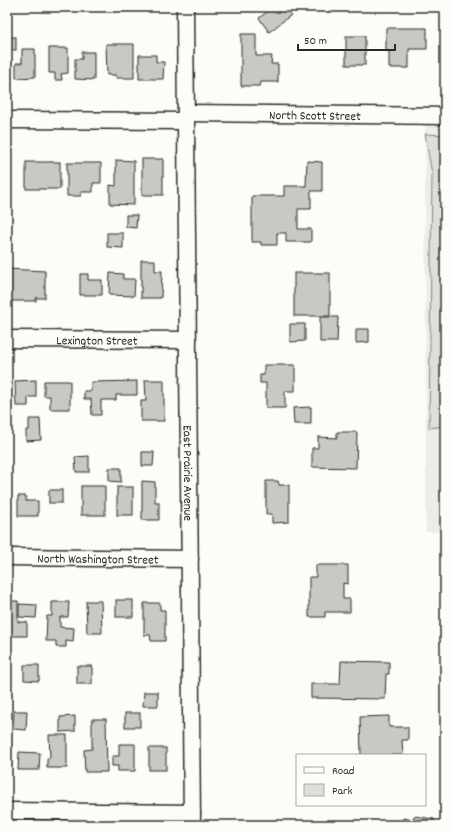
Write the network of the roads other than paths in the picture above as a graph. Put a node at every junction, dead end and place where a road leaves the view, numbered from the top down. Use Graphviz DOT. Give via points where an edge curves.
graph roads {
  1 [pos="185,7"];
  2 [pos="445,116"];
  3 [pos="186,117"];
  4 [pos="7,120"];
  5 [pos="7,339"];
  6 [pos="188,340"];
  7 [pos="7,557"];
  8 [pos="190,559"];
  9 [pos="7,811"];
  10 [pos="192,819"];
  1 -- 3 [label="street, East Prairie Avenue"];
  2 -- 3 [label="street, North Scott Street"];
  3 -- 4 [label="street, North Scott Street"];
  3 -- 6 [label="street, East Prairie Avenue"];
  5 -- 6 [label="street, Lexington Street"];
  6 -- 8 [label="street, East Prairie Avenue"];
  7 -- 8 [label="street, North Washington Street"];
  8 -- 10 [label="street, East Prairie Avenue"];
  9 -- 10 [label="street"];
}
